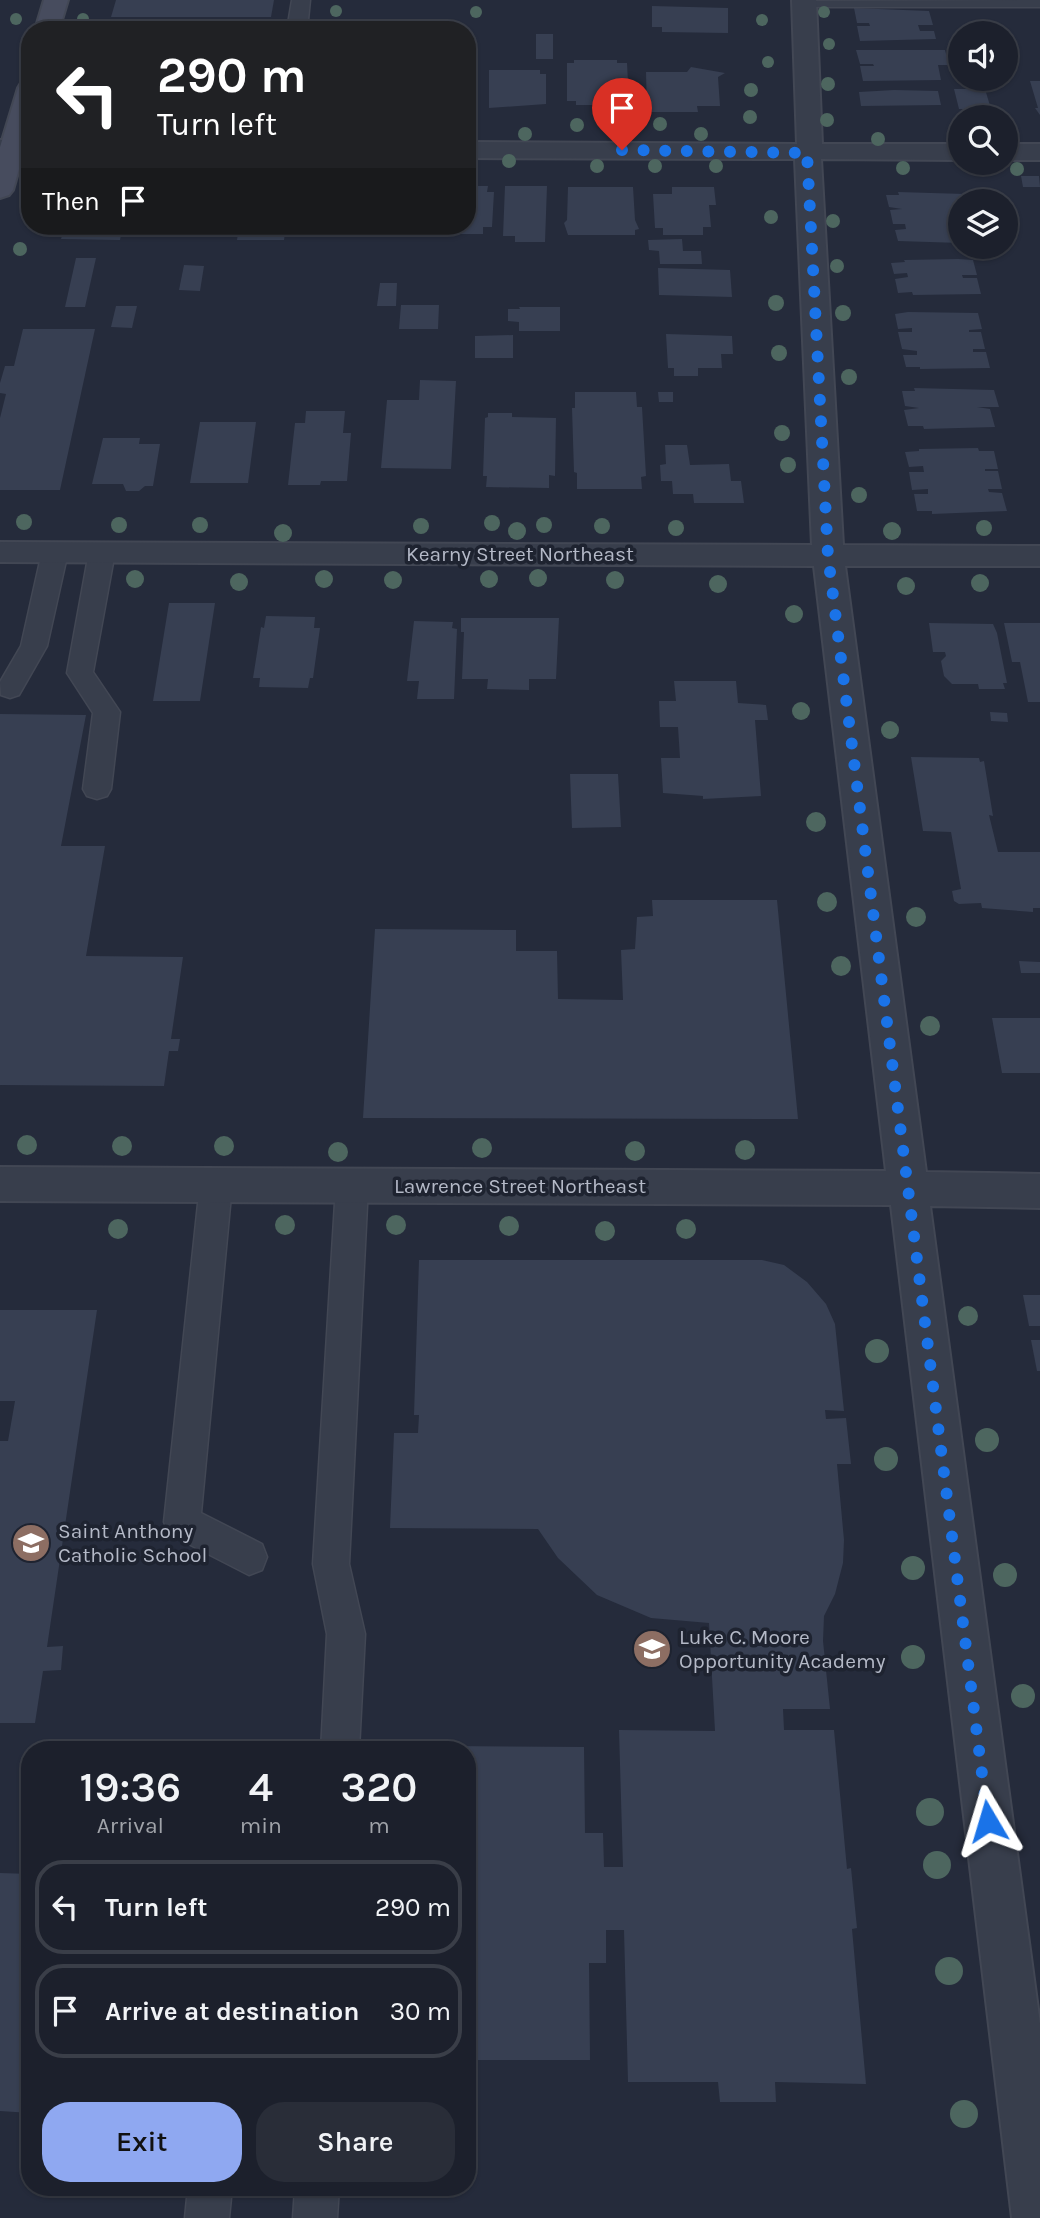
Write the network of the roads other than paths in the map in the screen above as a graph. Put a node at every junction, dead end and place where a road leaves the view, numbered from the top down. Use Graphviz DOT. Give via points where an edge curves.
graph roads {
  1 [pos="56,0"];
  2 [pos="301,0"];
  3 [pos="804,0"];
  4 [pos="1040,1"];
  5 [pos="50,21"];
  6 [pos="298,21"];
  7 [pos="21,122"];
  8 [pos="14,148"];
  9 [pos="476,150"];
  10 [pos="948,152"];
  11 [pos="1018,152"];
  12 [pos="1040,152"];
  13 [pos="807,153"];
  14 [pos="0,190"];
  15 [pos="0,552"];
  16 [pos="55,552"];
  17 [pos="102,552"];
  18 [pos="828,556"];
  19 [pos="1040,556"];
  20 [pos="10,688"];
  21 [pos="97,789"];
  22 [pos="0,1184"];
  23 [pos="216,1185"];
  24 [pos="352,1186"];
  25 [pos="907,1187"];
  26 [pos="1040,1191"];
  27 [pos="249,1556"];
  28 [pos="340,1741"];
  29 [pos="208,2196"];
  30 [pos="316,2196"];
  31 [pos="207,2218"];
  32 [pos="315,2218"];
  33 [pos="1039,2218"];
  1 -- 5 [label="street"];
  2 -- 6 [label="lane"];
  3 -- 4 [label="lane"];
  3 -- 13 [label="street"];
  7 -- 8 [label="street"];
  8 -- 14 [label="street"];
  9 -- 13 [label="street"];
  10 -- 13 [label="street"];
  11 -- 12 [label="street"];
  13 -- 18 [label="street"];
  15 -- 16 [label="street, Kearny Street Northeast"];
  16 -- 17 [label="street, Kearny Street Northeast"];
  16 -- 20 [label="lane" via="34,646"];
  17 -- 18 [label="street, Kearny Street Northeast"];
  17 -- 21 [label="lane" via="80,673 107,712"];
  18 -- 19 [label="street, Kearny Street Northeast"];
  18 -- 25 [label="street"];
  22 -- 23 [label="street, Lawrence Street Northeast"];
  23 -- 24 [label="street, Lawrence Street Northeast"];
  23 -- 27 [label="lane" via="182,1521"];
  24 -- 25 [label="street, Lawrence Street Northeast"];
  24 -- 28 [label="lane" via="331,1564 346,1634"];
  25 -- 26 [label="street, Lawrence Street Northeast"];
  25 -- 33 [label="street"];
  29 -- 31 [label="lane"];
  30 -- 32 [label="lane"];
}
